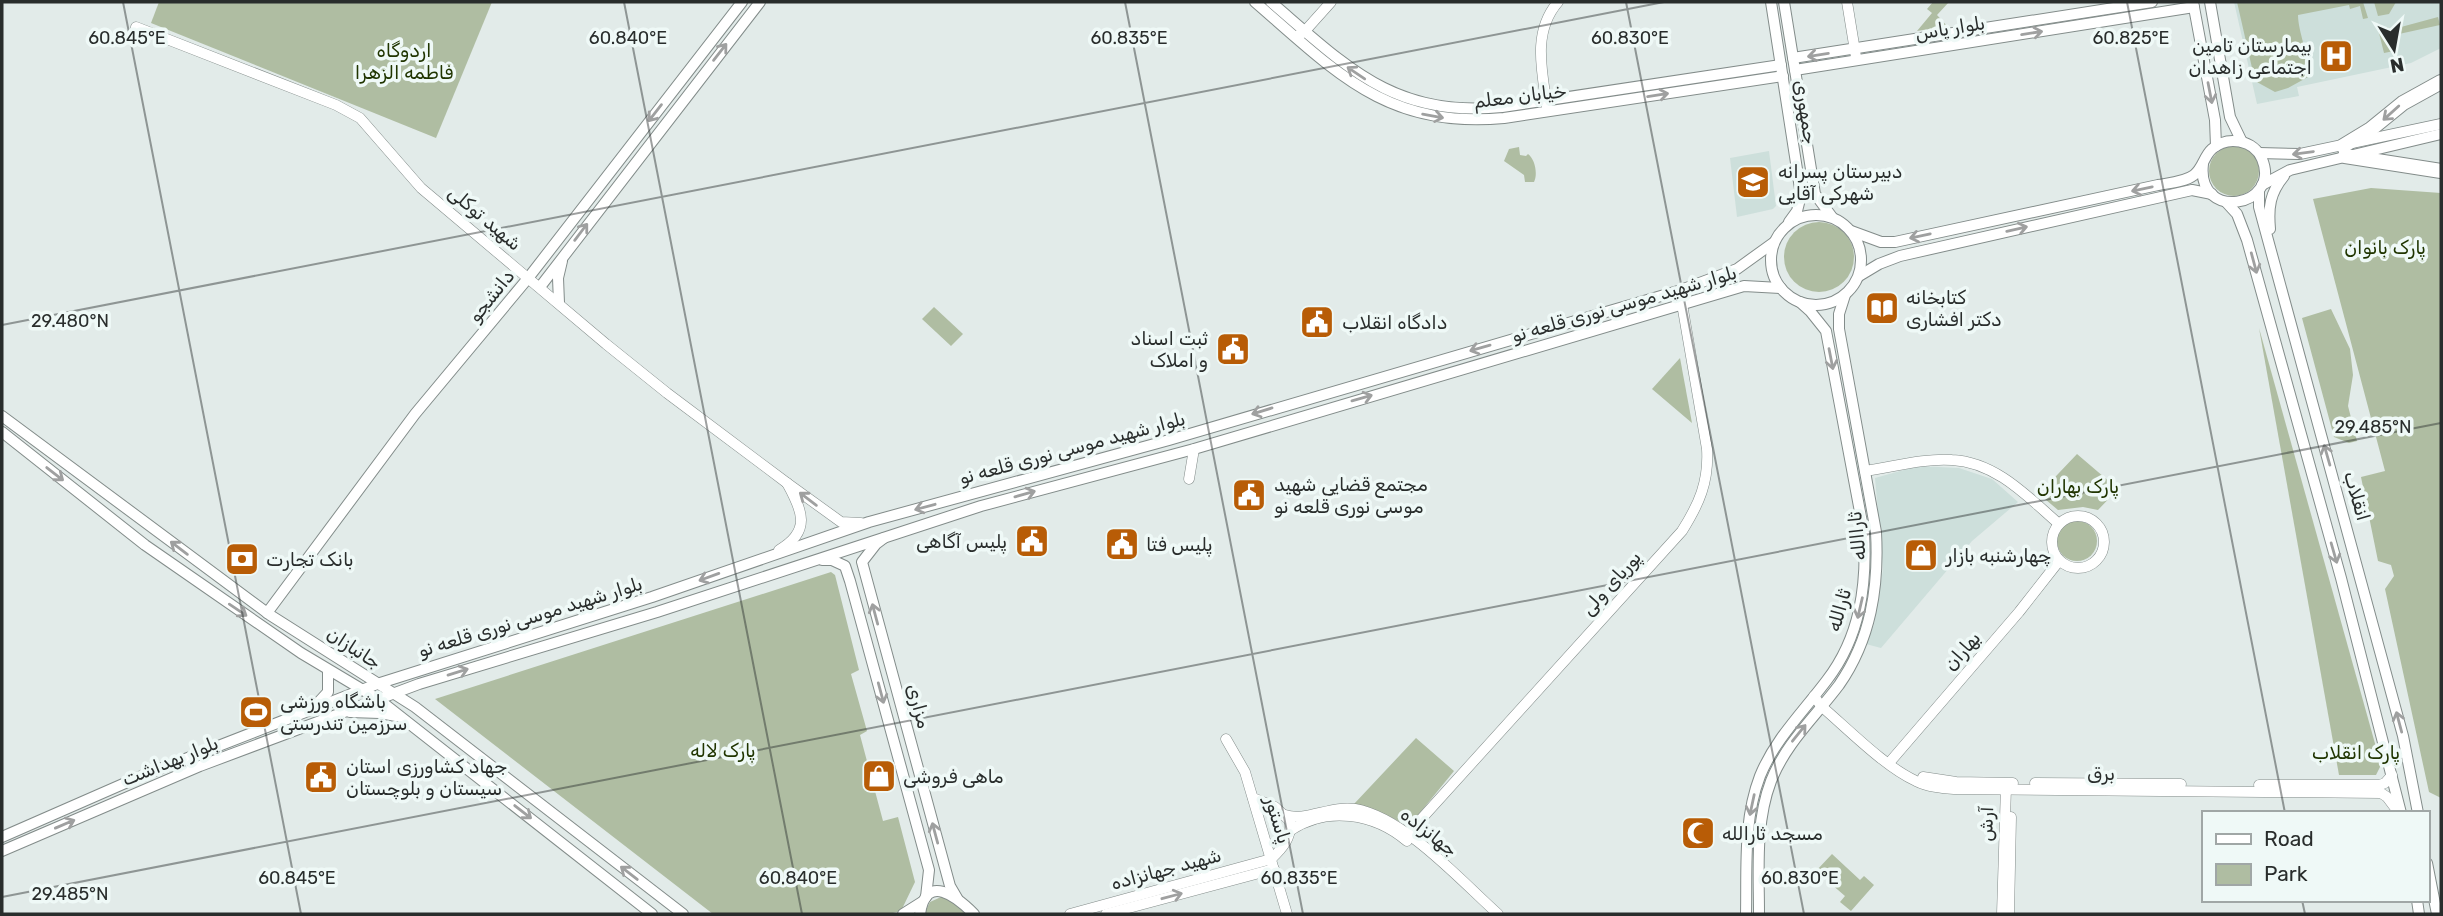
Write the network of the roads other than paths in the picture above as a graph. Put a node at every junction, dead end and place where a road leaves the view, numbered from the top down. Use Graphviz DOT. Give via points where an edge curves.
graph roads {
  1 [pos="742,2"];
  2 [pos="760,2"];
  3 [pos="1255,2"];
  4 [pos="1271,2"];
  5 [pos="1322,2"];
  6 [pos="1331,2"];
  7 [pos="1558,2"];
  8 [pos="1771,2"];
  9 [pos="1784,2"];
  10 [pos="1847,2"];
  11 [pos="1854,2"];
  12 [pos="2152,2"];
  13 [pos="2210,2"];
  14 [pos="2193,5"];
  15 [pos="2178,6"];
  16 [pos="136,27"];
  17 [pos="1300,32"];
  18 [pos="1908,47"];
  19 [pos="1859,54"];
  20 [pos="1794,64"];
  21 [pos="1782,71"];
  22 [pos="2441,82"];
  23 [pos="1547,106"];
  24 [pos="2231,117"];
  25 [pos="2215,120"];
  26 [pos="2441,124"];
  27 [pos="2441,134"];
  28 [pos="2242,142"];
  29 [pos="2216,146"];
  30 [pos="2344,151"];
  31 [pos="2259,153"];
  32 [pos="2203,164"];
  33 [pos="2290,170"];
  34 [pos="2441,171"];
  35 [pos="2260,188"];
  36 [pos="2211,194"];
  37 [pos="2226,202"];
  38 [pos="1832,217"];
  39 [pos="1787,224"];
  40 [pos="1851,231"];
  41 [pos="1773,243"];
  42 [pos="564,255"];
  43 [pos="2272,256"];
  44 [pos="1737,268"];
  45 [pos="1858,276"];
  46 [pos="529,277"];
  47 [pos="1744,286"];
  48 [pos="540,287"];
  49 [pos="1781,288"];
  50 [pos="1845,295"];
  51 [pos="1800,302"];
  52 [pos="559,303"];
  53 [pos="1682,304"];
  54 [pos="2,416"];
  55 [pos="2,432"];
  56 [pos="1194,449"];
  57 [pos="1859,472"];
  58 [pos="1189,479"];
  59 [pos="787,483"];
  60 [pos="869,522"];
  61 [pos="2059,524"];
  62 [pos="891,534"];
  63 [pos="770,555"];
  64 [pos="813,560"];
  65 [pos="2059,561"];
  66 [pos="862,562"];
  67 [pos="845,566"];
  68 [pos="211,571"];
  69 [pos="2361,575"];
  70 [pos="2342,578"];
  71 [pos="202,583"];
  72 [pos="652,597"];
  73 [pos="267,612"];
  74 [pos="657,612"];
  75 [pos="328,670"];
  76 [pos="376,684"];
  77 [pos="419,684"];
  78 [pos="362,690"];
  79 [pos="393,693"];
  80 [pos="1814,696"];
  81 [pos="378,699"];
  82 [pos="1823,703"];
  83 [pos="415,707"];
  84 [pos="311,709"];
  85 [pos="340,712"];
  86 [pos="401,716"];
  87 [pos="1226,739"];
  88 [pos="1891,761"];
  89 [pos="2392,775"];
  90 [pos="139,778"];
  91 [pos="2008,787"];
  92 [pos="2335,788"];
  93 [pos="145,790"];
  94 [pos="1253,798"];
  95 [pos="2398,811"];
  96 [pos="2400,811"];
  97 [pos="2418,811"];
  98 [pos="1282,814"];
  99 [pos="1291,830"];
  100 [pos="1406,835"];
  101 [pos="2,837"];
  102 [pos="2,851"];
  103 [pos="1273,864"];
  104 [pos="2429,873"];
  105 [pos="2006,889"];
  106 [pos="957,898"];
  107 [pos="924,900"];
  108 [pos="652,914"];
  109 [pos="683,914"];
  110 [pos="902,914"];
  111 [pos="920,914"];
  112 [pos="975,914"];
  113 [pos="1075,914"];
  114 [pos="1106,914"];
  115 [pos="1287,914"];
  116 [pos="1489,914"];
  117 [pos="1498,914"];
  118 [pos="1746,914"];
  119 [pos="1759,914"];
  120 [pos="2001,914"];
  121 [pos="2009,914"];
  122 [pos="2437,914"];
  1 -- 46 [label="main road, دانشجو, one-way"];
  42 -- 2 [label="main road, دانشجو, one-way"];
  3 -- 17 [label="main road, خیابان معلم"];
  4 -- 17 [label="main road, خیابان معلم"];
  5 -- 17 [label="street"];
  6 -- 17 [label="street"];
  7 -- 23 [label="street" via="1541,40"];
  8 -- 21 [label="main road, جمهوری"];
  9 -- 20 [label="main road, جمهوری"];
  10 -- 19 [label="street"];
  11 -- 19 [label="street"];
  12 -- 18 [label="main road, بلوار یاس"];
  13 -- 24 [label="main road"];
  14 -- 15 [label="main road, بلوار یاس"];
  14 -- 25 [label="main road, one-way"];
  18 -- 15 [label="main road, بلوار یاس, one-way"];
  16 -- 46 [label="street, شهید توکلی" via="360,118 421,188"];
  17 -- 23 [label="main road, خیابان معلم" via="1356,85 1418,114 1473,121"];
  18 -- 19 [label="main road, بلوار یاس"];
  19 -- 20 [label="main road, بلوار یاس"];
  20 -- 38 [label="main road, جمهوری" via="1815,194"];
  21 -- 23 [label="main road, خیابان معلم"];
  21 -- 39 [label="main road, جمهوری" via="1801,195"];
  22 -- 30 [label="highway, one-way" via="2403,103"];
  24 -- 25 [label="main road"];
  24 -- 28 [label="main road"];
  25 -- 29 [label="main road"];
  26 -- 30 [label="main road"];
  27 -- 30 [label="main road"];
  28 -- 29 [label="main road"];
  28 -- 31 [label="main road"];
  29 -- 32 [label="main road"];
  30 -- 31 [label="main road, one-way"];
  30 -- 33 [label="main road"];
  30 -- 34 [label="highway"];
  31 -- 35 [label="main road" via="2265,169"];
  32 -- 36 [label="main road" via="2203,181"];
  32 -- 40 [label="main road, one-way" via="2191,177 1895,242"];
  33 -- 35 [label="main road"];
  33 -- 43 [label="main road" via="2269,201"];
  35 -- 37 [label="main road" via="2246,200"];
  35 -- 43 [label="main road, انقلاب" via="2259,207"];
  36 -- 37 [label="main road"];
  45 -- 36 [label="main road, one-way" via="1913,253 2192,190"];
  37 -- 70 [label="main road, انقلاب, one-way" via="2237,214 2247,240"];
  38 -- 39 [label="main road" via="1809,215"];
  38 -- 40 [label="main road"];
  39 -- 41 [label="main road"];
  40 -- 45 [label="main road" via="1861,253"];
  41 -- 44 [label="main road, بلوار شهید موسی نوری قلعه نو"];
  41 -- 49 [label="main road" via="1771,267"];
  42 -- 48 [label="main road, دانشجو"];
  42 -- 52 [label="main road" via="558,278"];
  69 -- 43 [label="main road, انقلاب, one-way"];
  44 -- 47 [label="main road"];
  44 -- 60 [label="main road, بلوار شهید موسی نوری قلعه نو, one-way" via="1678,291 1169,440"];
  45 -- 50 [label="main road"];
  46 -- 48 [label="street, شهید توکلی"];
  46 -- 73 [label="main road, دانشجو" via="415,414"];
  47 -- 49 [label="main road, بلوار شهید موسی نوری قلعه نو"];
  47 -- 53 [label="main road, بلوار شهید موسی نوری قلعه نو"];
  48 -- 52 [label="street, شهید توکلی"];
  49 -- 51 [label="main road"];
  50 -- 51 [label="main road" via="1823,304"];
  50 -- 57 [label="main road, ثاراالله" via="1839,330"];
  51 -- 57 [label="main road, ثارالله, one-way" via="1826,331"];
  52 -- 59 [label="street, شهید توکلی" via="667,393"];
  56 -- 53 [label="main road, بلوار شهید موسی نوری قلعه نو, one-way"];
  53 -- 100 [label="street, پوریای ولی" via="1707,449 1705,486 1696,510 1682,531"];
  68 -- 54 [label="main road, جانبازان, one-way"];
  55 -- 71 [label="main road, جانبازان, one-way" via="145,545"];
  56 -- 58 [label="street"];
  62 -- 56 [label="main road, بلوار شهید موسی نوری قلعه نو, one-way"];
  57 -- 61 [label="street" via="1938,460 1971,462 1994,472"];
  57 -- 80 [label="main road, ثارالله, one-way" via="1864,593 1843,654"];
  57 -- 82 [label="main road, ثاراالله" via="1876,532 1875,594 1854,659"];
  60 -- 59 [label="street, شهید توکلی, one-way" via="841,522"];
  59 -- 63 [label="street" via="803,519 787,545"];
  60 -- 63 [label="main road, بلوار شهید موسی نوری قلعه نو"];
  61 -- 65 [label="street" via="2052,547"];
  61 -- 65 [label="street" via="2073,516 2089,518 2101,529 2104,545 2097,560 2082,568"];
  62 -- 64 [label="main road, بلوار شهید موسی نوری قلعه نو"];
  62 -- 66 [label="main road"];
  63 -- 72 [label="main road, بلوار شهید موسی نوری قلعه نو, one-way"];
  64 -- 67 [label="main road" via="832,560"];
  64 -- 74 [label="main road, بلوار شهید موسی نوری قلعه نو"];
  65 -- 88 [label="street, بهاران"];
  66 -- 67 [label="main road"];
  106 -- 66 [label="main road, مزاری, one-way"];
  67 -- 107 [label="main road, one-way" via="928,864"];
  68 -- 71 [label="main road"];
  68 -- 73 [label="main road, جانبازان"];
  69 -- 70 [label="main road"];
  97 -- 69 [label="main road, انقلاب, one-way"];
  70 -- 89 [label="main road, انقلاب"];
  71 -- 75 [label="main road, جانبازان, one-way"];
  72 -- 74 [label="main road"];
  72 -- 76 [label="main road, بلوار شهید موسی نوری قلعه نو"];
  73 -- 76 [label="main road, جانبازان"];
  77 -- 74 [label="main road, بلوار شهید موسی نوری قلعه نو, one-way"];
  75 -- 78 [label="main road, جانبازان"];
  75 -- 84 [label="main road" via="328,692"];
  76 -- 78 [label="main road, بلوار بهداشت"];
  76 -- 79 [label="main road, جانبازان"];
  77 -- 79 [label="main road, بلوار شهید موسی نوری قلعه نو"];
  77 -- 83 [label="main road"];
  78 -- 81 [label="main road, جانبازان"];
  78 -- 84 [label="main road, بلوار بهداشت"];
  79 -- 81 [label="main road, بلوار بهداشت"];
  79 -- 83 [label="main road, جانبازان"];
  80 -- 82 [label="street, برق"];
  80 -- 118 [label="main road, ثارالله, one-way" via="1781,736 1759,779 1748,838"];
  81 -- 85 [label="main road, بلوار بهداشت"];
  81 -- 86 [label="main road, جانبازان"];
  82 -- 88 [label="street, برق"];
  119 -- 82 [label="main road, ثاراالله, one-way" via="1759,838 1770,783 1791,743"];
  109 -- 83 [label="main road, جانبازان, one-way"];
  84 -- 90 [label="main road, بلوار بهداشت"];
  85 -- 86 [label="main road"];
  85 -- 93 [label="main road, بلوار بهداشت"];
  86 -- 108 [label="main road, جانبازان, one-way"];
  87 -- 94 [label="street, پاستور" via="1245,772"];
  88 -- 91 [label="street, برق" via="1933,780"];
  89 -- 92 [label="street, برق" via="2381,785"];
  89 -- 96 [label="main road, انقلاب"];
  90 -- 93 [label="main road"];
  90 -- 101 [label="main road, بلوار بهداشت"];
  91 -- 92 [label="street, برق"];
  91 -- 105 [label="street, آرش"];
  92 -- 95 [label="street, برق" via="2381,793"];
  102 -- 93 [label="main road, بلوار بهداشت, one-way"];
  94 -- 98 [label="street"];
  94 -- 103 [label="street, پاستور"];
  98 -- 99 [label="street" via="1290,821"];
  98 -- 100 [label="street, جهانزاده" via="1293,817 1352,808 1385,819"];
  99 -- 100 [label="street, جهانزاده" via="1326,816 1349,816"];
  99 -- 103 [label="street"];
  100 -- 116 [label="street, جهانزاده"];
  100 -- 117 [label="street, جهانزاده"];
  103 -- 113 [label="street, شهید جهانزاده"];
  114 -- 103 [label="street, شهید جهانزاده, one-way"];
  103 -- 115 [label="street, پاستور"];
  104 -- 122 [label="main road"];
  105 -- 120 [label="street, آرش"];
  105 -- 121 [label="street, آرش"];
  106 -- 107 [label="main road" via="939,891"];
  106 -- 112 [label="main road"];
  107 -- 110 [label="main road"];
  107 -- 111 [label="main road"];
}
